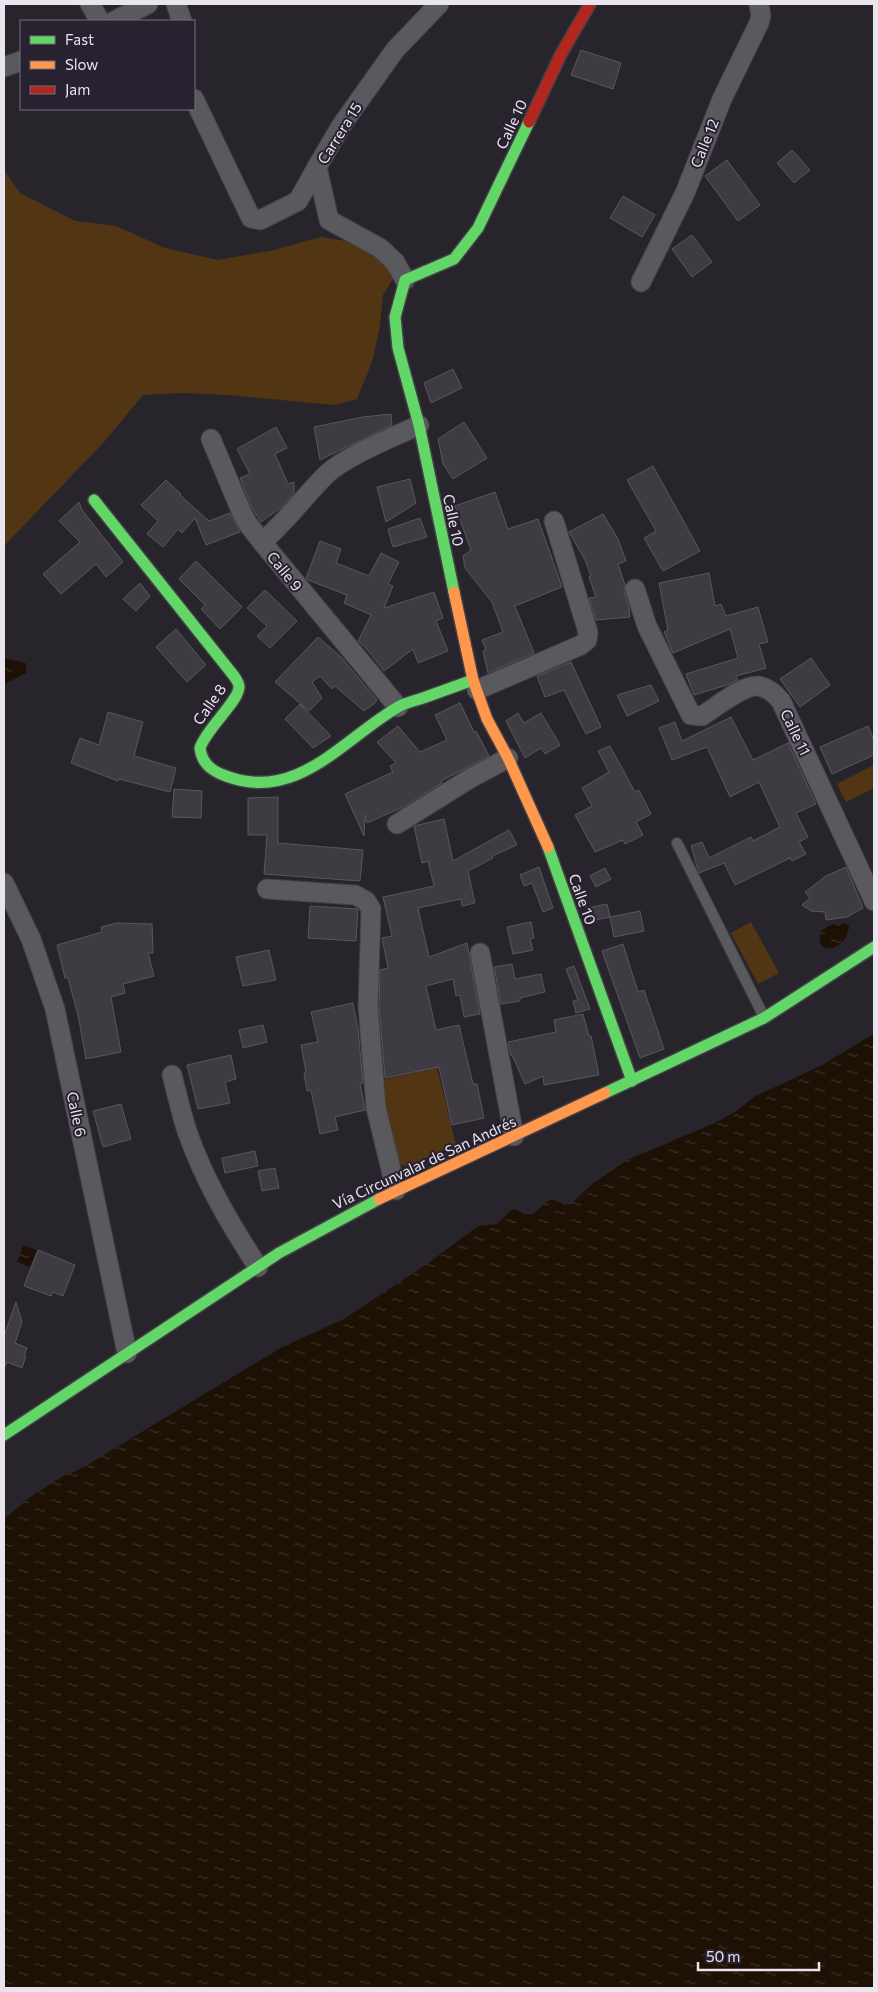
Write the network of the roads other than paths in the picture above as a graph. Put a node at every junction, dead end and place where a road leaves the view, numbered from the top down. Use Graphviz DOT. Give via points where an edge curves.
graph roads {
  1 [pos="90,4"];
  2 [pos="148,4"];
  3 [pos="176,4"];
  4 [pos="439,4"];
  5 [pos="590,4"];
  6 [pos="759,4"];
  7 [pos="99,20"];
  8 [pos="116,20"];
  9 [pos="182,20"];
  10 [pos="20,61"];
  11 [pos="4,67"];
  12 [pos="195,100"];
  13 [pos="317,167"];
  14 [pos="298,201"];
  15 [pos="329,220"];
  16 [pos="405,280"];
  17 [pos="641,282"];
  18 [pos="419,425"];
  19 [pos="211,439"];
  20 [pos="94,500"];
  21 [pos="554,521"];
  22 [pos="262,542"];
  23 [pos="635,589"];
  24 [pos="475,685"];
  25 [pos="398,707"];
  26 [pos="508,758"];
  27 [pos="397,824"];
  28 [pos="677,844"];
  29 [pos="4,883"];
  30 [pos="267,889"];
  31 [pos="874,901"];
  32 [pos="874,947"];
  33 [pos="480,953"];
  34 [pos="764,1018"];
  35 [pos="172,1075"];
  36 [pos="632,1082"];
  37 [pos="514,1136"];
  38 [pos="396,1190"];
  39 [pos="258,1267"];
  40 [pos="127,1353"];
  41 [pos="4,1435"];
  1 -- 7 [label="street"];
  2 -- 8 [label="street"];
  3 -- 9 [label="street"];
  4 -- 13 [label="street, Carrera 15" via="395,50 341,126"];
  5 -- 16 [label="main road, Calle 10" via="561,54 478,228 454,259"];
  6 -- 17 [label="street, Calle 12" via="759,23 722,99 685,193"];
  10 -- 11 [label="street"];
  12 -- 14 [label="street" via="251,218 260,220"];
  13 -- 14 [label="street"];
  13 -- 15 [label="street, Carrera 15"];
  14 -- 15 [label="street"];
  15 -- 16 [label="street" via="380,248 395,262"];
  16 -- 18 [label="main road, Calle 10" via="395,317 395,330"];
  18 -- 22 [label="street, Calle 9" via="342,462"];
  18 -- 24 [label="main road, Calle 10"];
  19 -- 22 [label="street" via="242,513"];
  20 -- 25 [label="main road, Calle 8" via="239,687 237,696 202,740 199,750 206,764 219,773 251,783 288,780 309,771"];
  21 -- 24 [label="street" via="588,632 587,640"];
  22 -- 25 [label="street, Calle 9"];
  23 -- 31 [label="street, Calle 11" via="647,626 691,715 702,716 751,687 759,686 772,692 781,701"];
  24 -- 25 [label="main road, Calle 8"];
  24 -- 26 [label="main road, Calle 10" via="487,718"];
  26 -- 27 [label="street"];
  26 -- 36 [label="main road, Calle 10" via="564,887"];
  28 -- 34 [label="lane"];
  29 -- 40 [label="street, Calle 6" via="31,939 55,1009"];
  30 -- 38 [label="street" via="355,896 366,901 371,909 368,1006 376,1108"];
  32 -- 34 [label="main road, Vía Circunvalar de San Andrés"];
  33 -- 37 [label="street"];
  34 -- 36 [label="main road, Vía Circunvalar de San Andrés"];
  35 -- 39 [label="street" via="187,1131 204,1174 227,1219"];
  36 -- 37 [label="main road, Vía Circunvalar de San Andrés"];
  37 -- 38 [label="main road, Vía Circunvalar de San Andrés"];
  38 -- 39 [label="main road, Vía Circunvalar de San Andrés" via="328,1225"];
  39 -- 40 [label="main road, Vía Circunvalar de San Andrés"];
  40 -- 41 [label="main road, Vía Circunvalar de San Andrés"];
}
